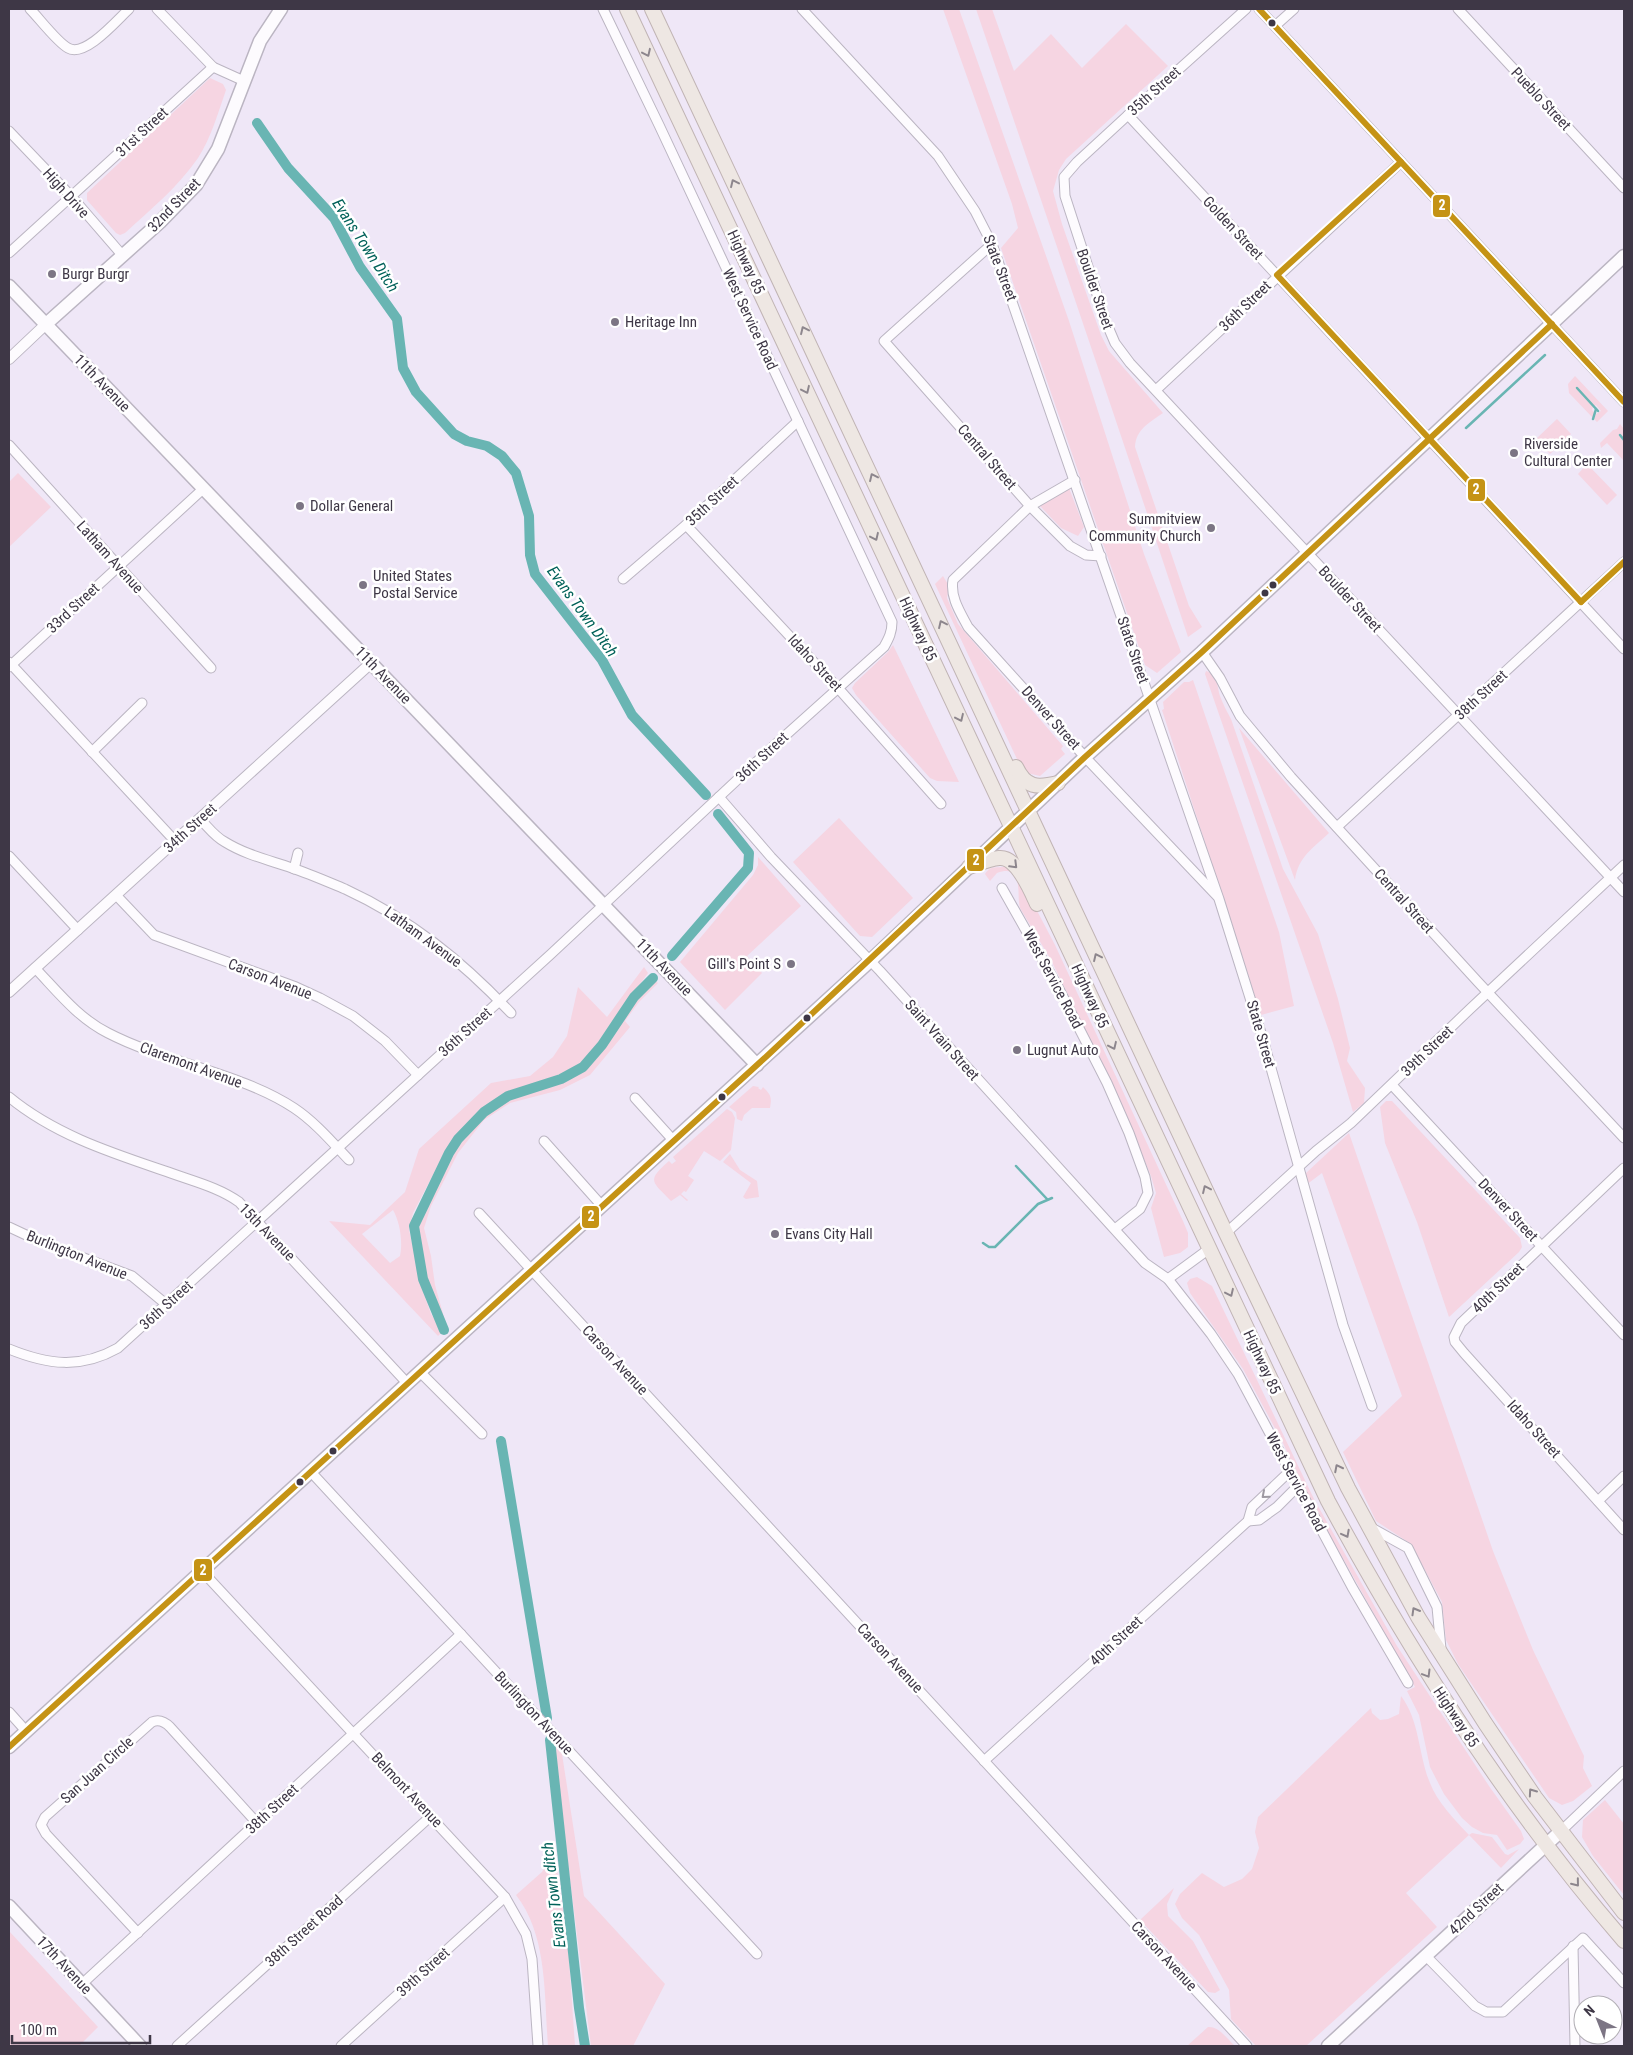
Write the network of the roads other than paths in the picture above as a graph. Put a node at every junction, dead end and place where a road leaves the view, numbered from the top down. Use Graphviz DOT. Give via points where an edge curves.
graph roads {
  1 [pos="30,9"];
  2 [pos="129,9"];
  3 [pos="158,9"];
  4 [pos="282,9"];
  5 [pos="603,9"];
  6 [pos="627,9"];
  7 [pos="652,9"];
  8 [pos="802,9"];
  9 [pos="1246,9"];
  10 [pos="1259,9"];
  11 [pos="1294,9"];
  12 [pos="1458,9"];
  13 [pos="1275,26"];
  14 [pos="213,67"];
  15 [pos="244,81"];
  16 [pos="1128,115"];
  17 [pos="9,131"];
  18 [pos="1401,162"];
  19 [pos="1064,177"];
  20 [pos="1624,188"];
  21 [pos="72,197"];
  22 [pos="992,244"];
  23 [pos="9,253"];
  24 [pos="123,256"];
  25 [pos="1624,256"];
  26 [pos="1277,275"];
  27 [pos="9,286"];
  28 [pos="1552,324"];
  29 [pos="46,325"];
  30 [pos="9,359"];
  31 [pos="1156,390"];
  32 [pos="1624,402"];
  33 [pos="798,421"];
  34 [pos="1429,439"];
  35 [pos="9,445"];
  36 [pos="1075,480"];
  37 [pos="204,489"];
  38 [pos="1030,506"];
  39 [pos="686,525"];
  40 [pos="1307,553"];
  41 [pos="1102,556"];
  42 [pos="1624,562"];
  43 [pos="119,566"];
  44 [pos="623,579"];
  45 [pos="1581,602"];
  46 [pos="892,631"];
  47 [pos="1624,649"];
  48 [pos="1202,652"];
  49 [pos="957,656"];
  50 [pos="371,663"];
  51 [pos="10,664"];
  52 [pos="212,668"];
  53 [pos="838,688"];
  54 [pos="1150,699"];
  55 [pos="142,703"];
  56 [pos="1459,716"];
  57 [pos="92,752"];
  58 [pos="1085,757"];
  59 [pos="1058,783"];
  60 [pos="720,797"];
  61 [pos="941,804"];
  62 [pos="1029,811"];
  63 [pos="200,819"];
  64 [pos="1012,827"];
  65 [pos="1336,827"];
  66 [pos="175,841"];
  67 [pos="298,853"];
  68 [pos="9,856"];
  69 [pos="1624,865"];
  70 [pos="969,867"];
  71 [pos="294,868"];
  72 [pos="1611,878"];
  73 [pos="1002,888"];
  74 [pos="1624,892"];
  75 [pos="116,895"];
  76 [pos="1219,898"];
  77 [pos="604,905"];
  78 [pos="78,930"];
  79 [pos="1064,941"];
  80 [pos="869,962"];
  81 [pos="35,968"];
  82 [pos="9,992"];
  83 [pos="1488,993"];
  84 [pos="500,1001"];
  85 [pos="511,1013"];
  86 [pos="758,1065"];
  87 [pos="418,1075"];
  88 [pos="1392,1085"];
  89 [pos="9,1097"];
  90 [pos="635,1098"];
  91 [pos="1624,1138"];
  92 [pos="673,1140"];
  93 [pos="544,1142"];
  94 [pos="338,1148"];
  95 [pos="349,1160"];
  96 [pos="1298,1167"];
  97 [pos="1624,1168"];
  98 [pos="602,1206"];
  99 [pos="479,1213"];
  100 [pos="258,1221"];
  101 [pos="9,1227"];
  102 [pos="1115,1230"];
  103 [pos="1226,1233"];
  104 [pos="1542,1245"];
  105 [pos="1209,1249"];
  106 [pos="532,1270"];
  107 [pos="1168,1279"];
  108 [pos="167,1305"];
  109 [pos="1459,1326"];
  110 [pos="1624,1334"];
  111 [pos="10,1352"];
  112 [pos="420,1372"];
  113 [pos="407,1383"];
  114 [pos="1372,1406"];
  115 [pos="482,1434"];
  116 [pos="311,1472"];
  117 [pos="1289,1472"];
  118 [pos="1624,1476"];
  119 [pos="1297,1487"];
  120 [pos="1598,1501"];
  121 [pos="1248,1521"];
  122 [pos="1367,1525"];
  123 [pos="1624,1530"];
  124 [pos="202,1571"];
  125 [pos="461,1634"];
  126 [pos="1443,1657"];
  127 [pos="1408,1683"];
  128 [pos="9,1712"];
  129 [pos="26,1731"];
  130 [pos="354,1734"];
  131 [pos="9,1746"];
  132 [pos="984,1761"];
  133 [pos="1624,1771"];
  134 [pos="431,1816"];
  135 [pos="257,1823"];
  136 [pos="1561,1831"];
  137 [pos="1546,1845"];
  138 [pos="505,1897"];
  139 [pos="9,1906"];
  140 [pos="1624,1912"];
  141 [pos="138,1932"];
  142 [pos="1624,1941"];
  143 [pos="1573,1946"];
  144 [pos="757,1954"];
  145 [pos="1426,1956"];
  146 [pos="1624,1983"];
  147 [pos="82,1984"];
  148 [pos="140,2046"];
  149 [pos="177,2046"];
  150 [pos="341,2046"];
  151 [pos="538,2046"];
  152 [pos="1247,2046"];
  153 [pos="1328,2046"];
  154 [pos="1575,2046"];
  1 -- 2 [label="street" via="67,48 76,51 88,46"];
  3 -- 14 [label="street"];
  4 -- 15 [label="main road, 32nd Street" via="260,41"];
  5 -- 33 [label="street, West Service Road"];
  6 -- 64 [label="highway, Highway 85, one-way"];
  49 -- 7 [label="highway, Highway 85, one-way"];
  8 -- 22 [label="street, State Street" via="938,156 975,211"];
  9 -- 16 [label="street, 35th Street"];
  10 -- 13 [label="street"];
  11 -- 13 [label="street"];
  12 -- 20 [label="street, Pueblo Street"];
  13 -- 18 [label="street"];
  14 -- 15 [label="street"];
  14 -- 21 [label="street, 31st Street"];
  15 -- 24 [label="main road, 32nd Street" via="218,148 196,185"];
  16 -- 19 [label="street, 35th Street"];
  16 -- 26 [label="street, Golden Street"];
  17 -- 21 [label="street, High Drive"];
  18 -- 26 [label="street, 36th Street"];
  18 -- 28 [label="street"];
  19 -- 31 [label="street, Boulder Street" via="1065,196 1115,343"];
  21 -- 23 [label="street, 31st Street"];
  21 -- 24 [label="street, High Drive"];
  22 -- 36 [label="street, State Street"];
  22 -- 38 [label="street, Central Street" via="884,341"];
  24 -- 29 [label="main road, 32nd Street"];
  25 -- 28 [label="main road"];
  26 -- 31 [label="street, 36th Street"];
  26 -- 34 [label="street, Golden Street"];
  27 -- 29 [label="main road, 11th Avenue"];
  28 -- 32 [label="street"];
  28 -- 34 [label="main road"];
  29 -- 30 [label="street, 32nd Street"];
  29 -- 37 [label="main road, 11th Avenue"];
  31 -- 40 [label="street, Boulder Street"];
  33 -- 39 [label="street, 35th Street"];
  33 -- 46 [label="street, West Service Road" via="892,622"];
  34 -- 40 [label="main road"];
  34 -- 45 [label="street, Golden Street"];
  35 -- 43 [label="street, Latham Avenue"];
  36 -- 38 [label="street"];
  36 -- 41 [label="street, State Street"];
  37 -- 43 [label="street, 33rd Street"];
  37 -- 50 [label="main road, 11th Avenue"];
  38 -- 41 [label="street, Central Street" via="1070,546 1086,555"];
  38 -- 58 [label="street, Denver Street" via="953,580 954,596 968,627"];
  39 -- 44 [label="street, 35th Street"];
  39 -- 53 [label="street, Idaho Street"];
  40 -- 48 [label="main road"];
  40 -- 56 [label="street, Boulder Street"];
  41 -- 54 [label="street, State Street"];
  42 -- 45 [label="street, 38th Street"];
  43 -- 51 [label="street, 33rd Street"];
  43 -- 52 [label="street, Latham Avenue"];
  45 -- 47 [label="street, Golden Street"];
  45 -- 56 [label="street, 38th Street"];
  46 -- 53 [label="street, 36th Street" via="884,647"];
  48 -- 54 [label="main road"];
  48 -- 65 [label="street, Central Street" via="1240,716"];
  49 -- 59 [label="highway" via="974,679 1021,777 1037,786"];
  49 -- 62 [label="highway, Highway 85"];
  50 -- 63 [label="street, 34th Street"];
  50 -- 77 [label="main road, 11th Avenue"];
  51 -- 57 [label="street"];
  53 -- 60 [label="street, 36th Street"];
  53 -- 61 [label="street, Idaho Street"];
  54 -- 58 [label="main road"];
  54 -- 76 [label="street, State Street"];
  55 -- 57 [label="street"];
  56 -- 65 [label="street, 38th Street"];
  56 -- 72 [label="street, Boulder Street"];
  57 -- 66 [label="street"];
  58 -- 59 [label="main road"];
  58 -- 76 [label="street, Denver Street"];
  59 -- 62 [label="main road"];
  60 -- 77 [label="street, 36th Street"];
  60 -- 80 [label="street, Saint Vrain Street"];
  62 -- 64 [label="main road"];
  103 -- 62 [label="highway, Highway 85, one-way"];
  63 -- 66 [label="street, 34th Street"];
  63 -- 71 [label="street, Latham Avenue" via="223,842 247,854"];
  64 -- 70 [label="main road"];
  64 -- 79 [label="highway, Highway 85"];
  65 -- 83 [label="street, Central Street"];
  66 -- 75 [label="street, 34th Street"];
  67 -- 71 [label="street"];
  68 -- 78 [label="street"];
  69 -- 72 [label="street, 39th Street"];
  70 -- 79 [label="highway, one-way" via="1007,859 1024,878 1051,930"];
  70 -- 80 [label="main road"];
  71 -- 84 [label="street, Latham Avenue" via="376,904 411,924 452,955"];
  72 -- 74 [label="street, Boulder Street"];
  72 -- 83 [label="street, 39th Street"];
  73 -- 102 [label="street, West Service Road" via="1107,1082 1145,1178 1148,1193 1140,1209"];
  75 -- 78 [label="street, 34th Street"];
  75 -- 87 [label="street, Carson Avenue" via="154,935 296,987 353,1016 385,1041"];
  76 -- 96 [label="street, State Street"];
  77 -- 84 [label="street, 36th Street"];
  77 -- 86 [label="main road, 11th Avenue"];
  78 -- 81 [label="street, 34th Street"];
  79 -- 105 [label="highway, Highway 85, one-way"];
  80 -- 86 [label="main road"];
  80 -- 102 [label="street, Saint Vrain Street"];
  81 -- 82 [label="street, 34th Street"];
  81 -- 94 [label="street, Claremont Avenue" via="79,1015 108,1033 277,1098 305,1115"];
  83 -- 88 [label="street, 39th Street"];
  83 -- 91 [label="street, Central Street"];
  84 -- 85 [label="street, Latham Avenue"];
  84 -- 87 [label="street, 36th Street"];
  86 -- 92 [label="main road"];
  87 -- 94 [label="street, 36th Street"];
  88 -- 96 [label="street, 39th Street"];
  88 -- 104 [label="street, Denver Street"];
  89 -- 100 [label="street, 15th Avenue" via="75,1139 232,1197"];
  90 -- 92 [label="street"];
  92 -- 98 [label="main road"];
  93 -- 98 [label="street"];
  94 -- 95 [label="street, Claremont Avenue"];
  94 -- 100 [label="street, 36th Street"];
  96 -- 103 [label="street, 39th Street"];
  96 -- 114 [label="street, State Street" via="1343,1325"];
  97 -- 104 [label="street, 40th Street"];
  98 -- 106 [label="main road"];
  99 -- 106 [label="street, Carson Avenue"];
  100 -- 108 [label="street, 36th Street"];
  100 -- 113 [label="street, 15th Avenue"];
  101 -- 108 [label="street, Burlington Avenue" via="132,1276"];
  102 -- 107 [label="street, Saint Vrain Street" via="1145,1263"];
  122 -- 103 [label="highway, Highway 85, one-way" via="1328,1450"];
  104 -- 109 [label="street, 40th Street"];
  104 -- 110 [label="street, Denver Street"];
  105 -- 107 [label="street"];
  105 -- 137 [label="highway, Highway 85, one-way" via="1309,1463 1378,1591 1460,1724"];
  106 -- 112 [label="main road"];
  106 -- 132 [label="street, Carson Avenue"];
  107 -- 117 [label="street, West Service Road" via="1238,1374"];
  108 -- 111 [label="street, 36th Street" via="118,1348 93,1360 62,1363"];
  109 -- 120 [label="street, Idaho Street" via="1455,1342"];
  112 -- 113 [label="main road"];
  112 -- 115 [label="street"];
  113 -- 116 [label="main road"];
  116 -- 124 [label="main road"];
  116 -- 125 [label="street, Burlington Avenue"];
  117 -- 119 [label="street, West Service Road"];
  117 -- 121 [label="street, 40th Street, one-way" via="1256,1503"];
  118 -- 120 [label="street"];
  119 -- 121 [label="street, 40th Street" via="1259,1520"];
  119 -- 127 [label="street, West Service Road"];
  120 -- 123 [label="street, Idaho Street"];
  121 -- 132 [label="street, 40th Street"];
  126 -- 122 [label="highway, Highway 85, one-way"];
  122 -- 126 [label="street" via="1408,1548 1437,1607"];
  124 -- 129 [label="main road"];
  124 -- 130 [label="street, Belmont Avenue"];
  125 -- 130 [label="street, 38th Street"];
  125 -- 144 [label="street, Burlington Avenue"];
  136 -- 126 [label="highway, Highway 85, one-way" via="1509,1760"];
  128 -- 129 [label="street"];
  129 -- 131 [label="main road"];
  130 -- 134 [label="street, Belmont Avenue"];
  130 -- 135 [label="street, 38th Street"];
  132 -- 152 [label="street, Carson Avenue"];
  133 -- 136 [label="street, 42nd Street"];
  134 -- 138 [label="street, Belmont Avenue"];
  134 -- 149 [label="street, 38th Street Road"];
  135 -- 141 [label="street, 38th Street"];
  135 -- 141 [label="street, San Juan Circle" via="170,1727 157,1720 45,1816 41,1825 46,1834"];
  136 -- 137 [label="main road, 42nd Street"];
  136 -- 140 [label="highway, Highway 85"];
  137 -- 142 [label="highway, Highway 85, one-way"];
  137 -- 145 [label="main road, 42nd Street"];
  138 -- 150 [label="street, 39th Street"];
  138 -- 151 [label="street, Belmont Avenue" via="526,1934 532,1960"];
  139 -- 147 [label="main road, 17th Avenue"];
  141 -- 147 [label="street, 38th Street"];
  143 -- 145 [label="street" via="1503,2012 1495,2013 1475,2006"];
  143 -- 146 [label="street" via="1583,1938"];
  143 -- 154 [label="street"];
  145 -- 153 [label="main road, 42nd Street"];
  147 -- 148 [label="main road, 17th Avenue"];
}
